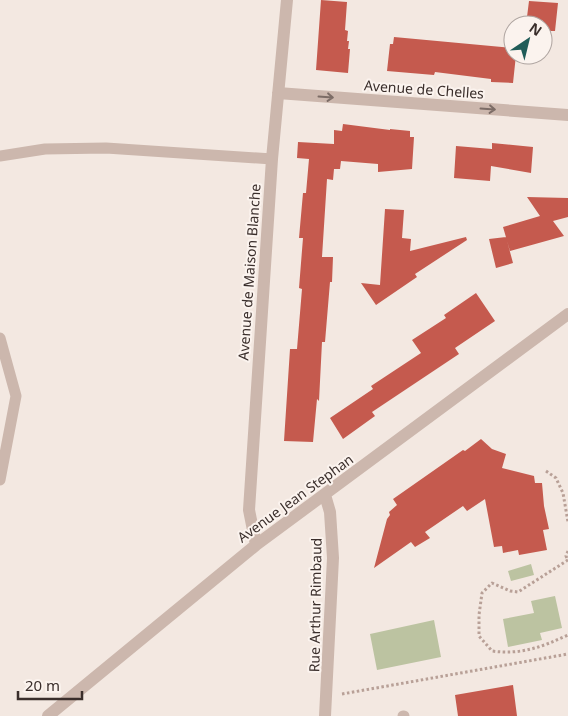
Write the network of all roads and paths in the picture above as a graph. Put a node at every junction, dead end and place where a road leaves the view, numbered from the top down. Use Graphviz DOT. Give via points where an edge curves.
graph roads {
  1 [pos="287,0"];
  2 [pos="278,93"];
  3 [pos="568,115"];
  4 [pos="0,156"];
  5 [pos="272,159"];
  6 [pos="568,316"];
  7 [pos="0,338"];
  8 [pos="5,374"];
  9 [pos="546,470"];
  10 [pos="0,480"];
  11 [pos="325,495"];
  12 [pos="568,522"];
  13 [pos="256,545"];
  14 [pos="568,551"];
  15 [pos="568,561"];
  16 [pos="568,635"];
  17 [pos="568,654"];
  18 [pos="327,696"];
  19 [pos="48,716"];
  20 [pos="326,716"];
  1 -- 2 [label="street, Avenue de Maison Blanche"];
  2 -- 3 [label="street, Avenue de Chelles, one-way"];
  2 -- 5 [label="street, Avenue de Maison Blanche"];
  4 -- 5 [label="lane" via="45,149 106,148"];
  5 -- 13 [label="street, Avenue de Maison Blanche" via="249,510"];
  6 -- 11 [label="street, Avenue Jean Stephan"];
  7 -- 8 [label="lane"];
  8 -- 10 [label="lane" via="16,396"];
  9 -- 12 [label="path" via="556,478 563,493"];
  11 -- 13 [label="street, Avenue Jean Stephan"];
  11 -- 18 [label="street, Rue Arthur Rimbaud" via="330,512 333,558"];
  13 -- 19 [label="street, Avenue Jean Stephan"];
  14 -- 15 [label="path"];
  15 -- 16 [label="path" via="518,592 492,583 482,592 479,636 492,651 515,653 547,645"];
  17 -- 18 [label="path"];
  18 -- 20 [label="street, Rue Arthur Rimbaud"];
}
